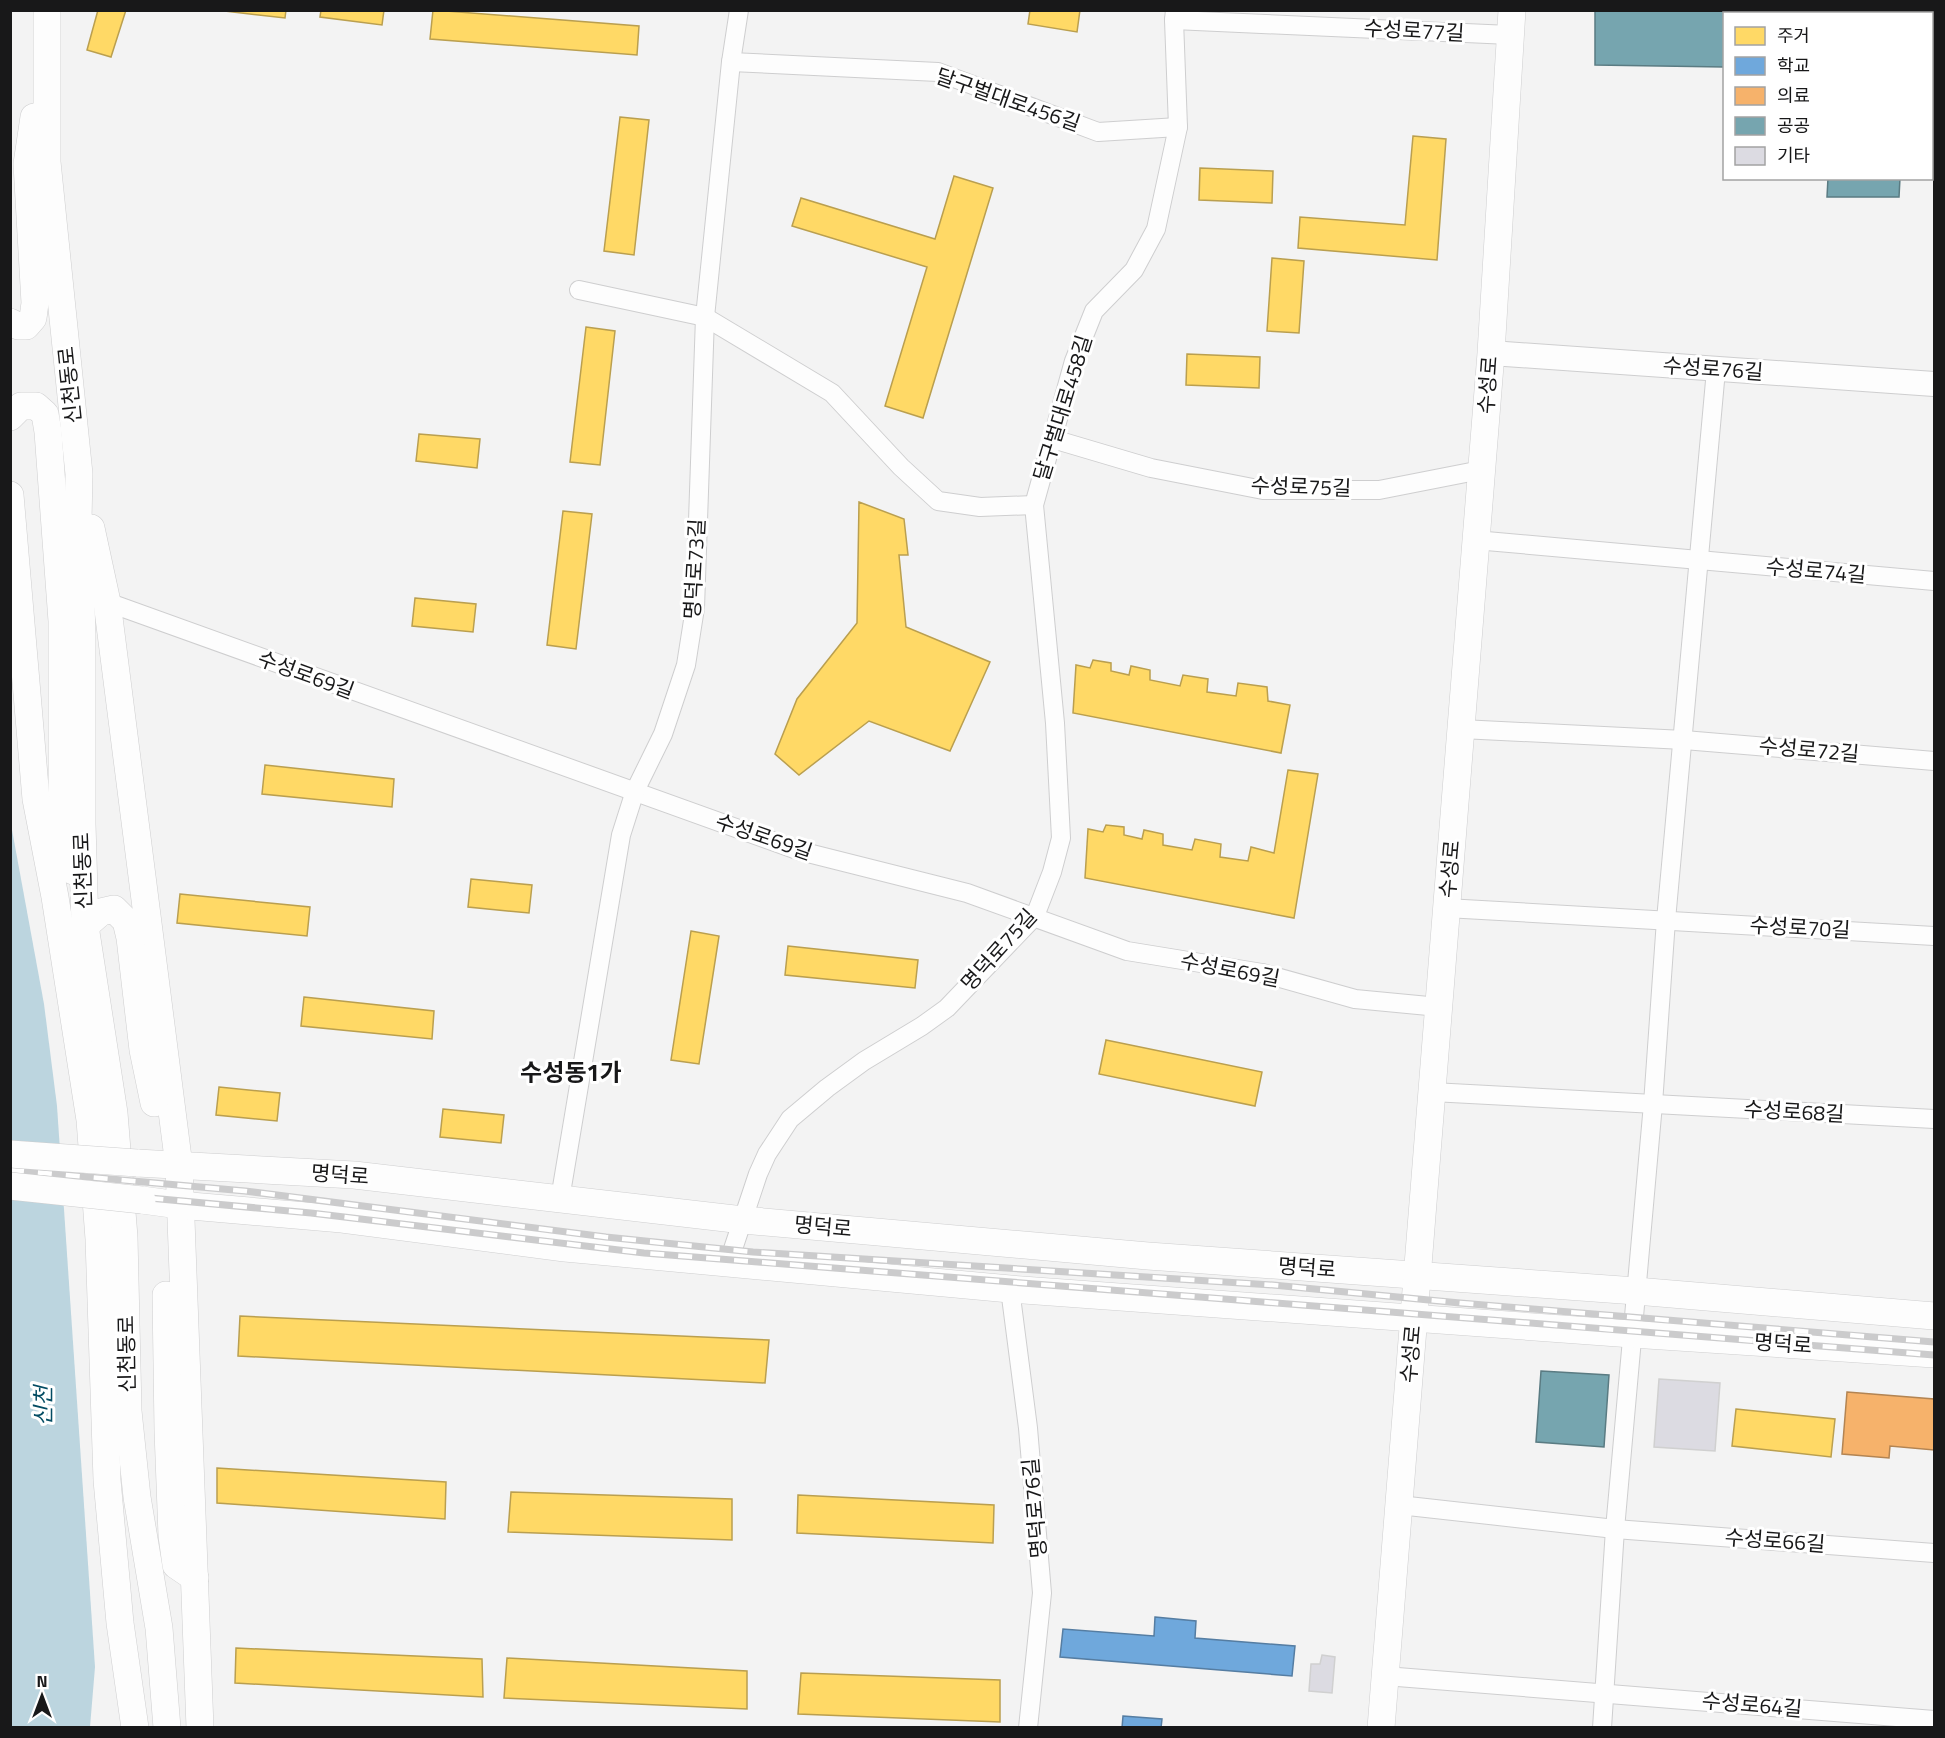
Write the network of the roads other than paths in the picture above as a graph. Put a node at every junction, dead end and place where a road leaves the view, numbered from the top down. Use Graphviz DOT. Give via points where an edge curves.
graph roads {
  1 [pos="47,10"];
  2 [pos="739,10"];
  3 [pos="1174,15"];
  4 [pos="1511,23"];
  5 [pos="46,39"];
  6 [pos="731,62"];
  7 [pos="1178,127"];
  8 [pos="579,290"];
  9 [pos="705,317"];
  10 [pos="10,322"];
  11 [pos="1491,353"];
  12 [pos="1716,370"];
  13 [pos="1935,384"];
  14 [pos="10,417"];
  15 [pos="1053,439"];
  16 [pos="1481,470"];
  17 [pos="79,474"];
  18 [pos="10,495"];
  19 [pos="1034,505"];
  20 [pos="1475,540"];
  21 [pos="1698,560"];
  22 [pos="1935,581"];
  23 [pos="107,602"];
  24 [pos="1461,729"];
  25 [pos="1684,740"];
  26 [pos="1935,761"];
  27 [pos="635,791"];
  28 [pos="1446,908"];
  29 [pos="1035,916"];
  30 [pos="85,919"];
  31 [pos="1666,920"];
  32 [pos="1935,936"];
  33 [pos="1439,1007"];
  34 [pos="1432,1092"];
  35 [pos="1653,1104"];
  36 [pos="1935,1119"];
  37 [pos="10,1154"];
  38 [pos="159,1165"];
  39 [pos="10,1186"];
  40 [pos="560,1199"];
  41 [pos="161,1203"];
  42 [pos="743,1220"];
  43 [pos="728,1264"];
  44 [pos="1417,1276"];
  45 [pos="1010,1289"];
  46 [pos="1636,1291"];
  47 [pos="1935,1317"];
  48 [pos="1414,1318"];
  49 [pos="1632,1335"];
  50 [pos="1935,1354"];
  51 [pos="128,1412"];
  52 [pos="168,1431"];
  53 [pos="1399,1504"];
  54 [pos="1615,1530"];
  55 [pos="1935,1553"];
  56 [pos="195,1578"];
  57 [pos="1385,1676"];
  58 [pos="1606,1693"];
  59 [pos="1935,1720"];
  60 [pos="135,1728"];
  61 [pos="166,1728"];
  62 [pos="200,1728"];
  63 [pos="1028,1728"];
  64 [pos="1381,1728"];
  65 [pos="1602,1728"];
  1 -- 5 [label="main road, 신천동로"];
  2 -- 6 [label="street"];
  3 -- 4 [label="street, 수성로77길"];
  3 -- 7 [label="street, 달구벌대로458길"];
  4 -- 11 [label="main road, 수성로"];
  5 -- 10 [label="main road" via="27,164 35,303 33,318 26,326"];
  5 -- 17 [label="main road, 신천동로" via="47,162"];
  6 -- 7 [label="street, 달구벌대로456길" via="938,72 1098,132"];
  6 -- 9 [label="street"];
  7 -- 15 [label="street, 달구벌대로458길" via="1156,229 1134,270 1094,311 1074,362"];
  8 -- 9 [label="street"];
  9 -- 19 [label="street" via="832,393 938,501 980,507"];
  9 -- 27 [label="street, 명덕로73길" via="695,608 686,665 663,734"];
  11 -- 12 [label="street, 수성로76길"];
  11 -- 16 [label="main road, 수성로"];
  12 -- 13 [label="street, 수성로76길"];
  12 -- 21 [label="street"];
  14 -- 30 [label="main road" via="21,406 36,406 45,414 48,432 62,621 62,833"];
  15 -- 16 [label="street, 수성로75길" via="1151,468 1263,490 1379,490"];
  15 -- 19 [label="street, 달구벌대로458길"];
  16 -- 20 [label="main road, 수성로"];
  17 -- 23 [label="main road"];
  17 -- 30 [label="main road, 신천동로"];
  18 -- 60 [label="main road, 신천동로" via="36,799 90,1120 99,1239 107,1480 120,1623"];
  19 -- 29 [label="street, 명덕로75길" via="1053,700 1061,838"];
  20 -- 21 [label="street, 수성로74길"];
  20 -- 24 [label="main road, 수성로"];
  21 -- 22 [label="street, 수성로74길"];
  21 -- 25 [label="street"];
  23 -- 27 [label="street, 수성로69길"];
  23 -- 38 [label="main road"];
  24 -- 25 [label="street, 수성로72길"];
  24 -- 28 [label="main road, 수성로"];
  25 -- 26 [label="street, 수성로72길"];
  25 -- 31 [label="street"];
  27 -- 29 [label="street, 수성로69길" via="800,851 967,893"];
  27 -- 40 [label="street, 명덕로73길" via="621,835"];
  28 -- 31 [label="street, 수성로70길"];
  28 -- 33 [label="main road, 수성로"];
  29 -- 33 [label="street, 수성로69길" via="1127,951 1262,973 1355,999"];
  29 -- 42 [label="street, 명덕로75길" via="947,1008 864,1061 790,1119 767,1154"];
  30 -- 38 [label="main road" via="114,909 126,921 143,1050 154,1098"];
  30 -- 51 [label="main road, 신천동로" via="115,1124 124,1237"];
  31 -- 32 [label="street, 수성로70길"];
  31 -- 35 [label="street"];
  33 -- 34 [label="main road, 수성로"];
  34 -- 35 [label="street, 수성로68길"];
  34 -- 44 [label="main road, 수성로"];
  35 -- 36 [label="street, 수성로68길"];
  35 -- 46 [label="street"];
  37 -- 38 [label="main road, 명덕로, bridge"];
  38 -- 40 [label="main road, 명덕로" via="354,1175"];
  38 -- 41 [label="main road"];
  39 -- 41 [label="main road, 명덕로, bridge"];
  40 -- 42 [label="main road, 명덕로"];
  41 -- 43 [label="main road, 명덕로"];
  41 -- 52 [label="main road"];
  41 -- 56 [label="main road" via="188,1382"];
  42 -- 43 [label="street, 명덕로75길"];
  42 -- 44 [label="main road, 명덕로"];
  43 -- 45 [label="main road, 명덕로"];
  44 -- 46 [label="main road, 명덕로"];
  44 -- 48 [label="main road, 수성로"];
  45 -- 48 [label="main road, 명덕로"];
  45 -- 63 [label="street, 명덕로76길" via="1028,1428 1042,1593"];
  46 -- 47 [label="main road, 명덕로"];
  46 -- 49 [label="street"];
  48 -- 49 [label="main road, 명덕로"];
  48 -- 53 [label="main road, 수성로"];
  49 -- 50 [label="main road, 명덕로"];
  49 -- 54 [label="street"];
  51 -- 52 [label="main road" via="144,1440 161,1440"];
  51 -- 61 [label="main road, 신천동로" via="137,1497 159,1628"];
  52 -- 56 [label="main road" via="176,1564"];
  53 -- 54 [label="street, 수성로66길"];
  53 -- 57 [label="main road, 수성로"];
  54 -- 55 [label="street, 수성로66길"];
  54 -- 58 [label="street"];
  56 -- 62 [label="main road"];
  57 -- 58 [label="street, 수성로64길"];
  57 -- 64 [label="main road, 수성로"];
  58 -- 59 [label="street, 수성로64길"];
  58 -- 65 [label="street"];
}
